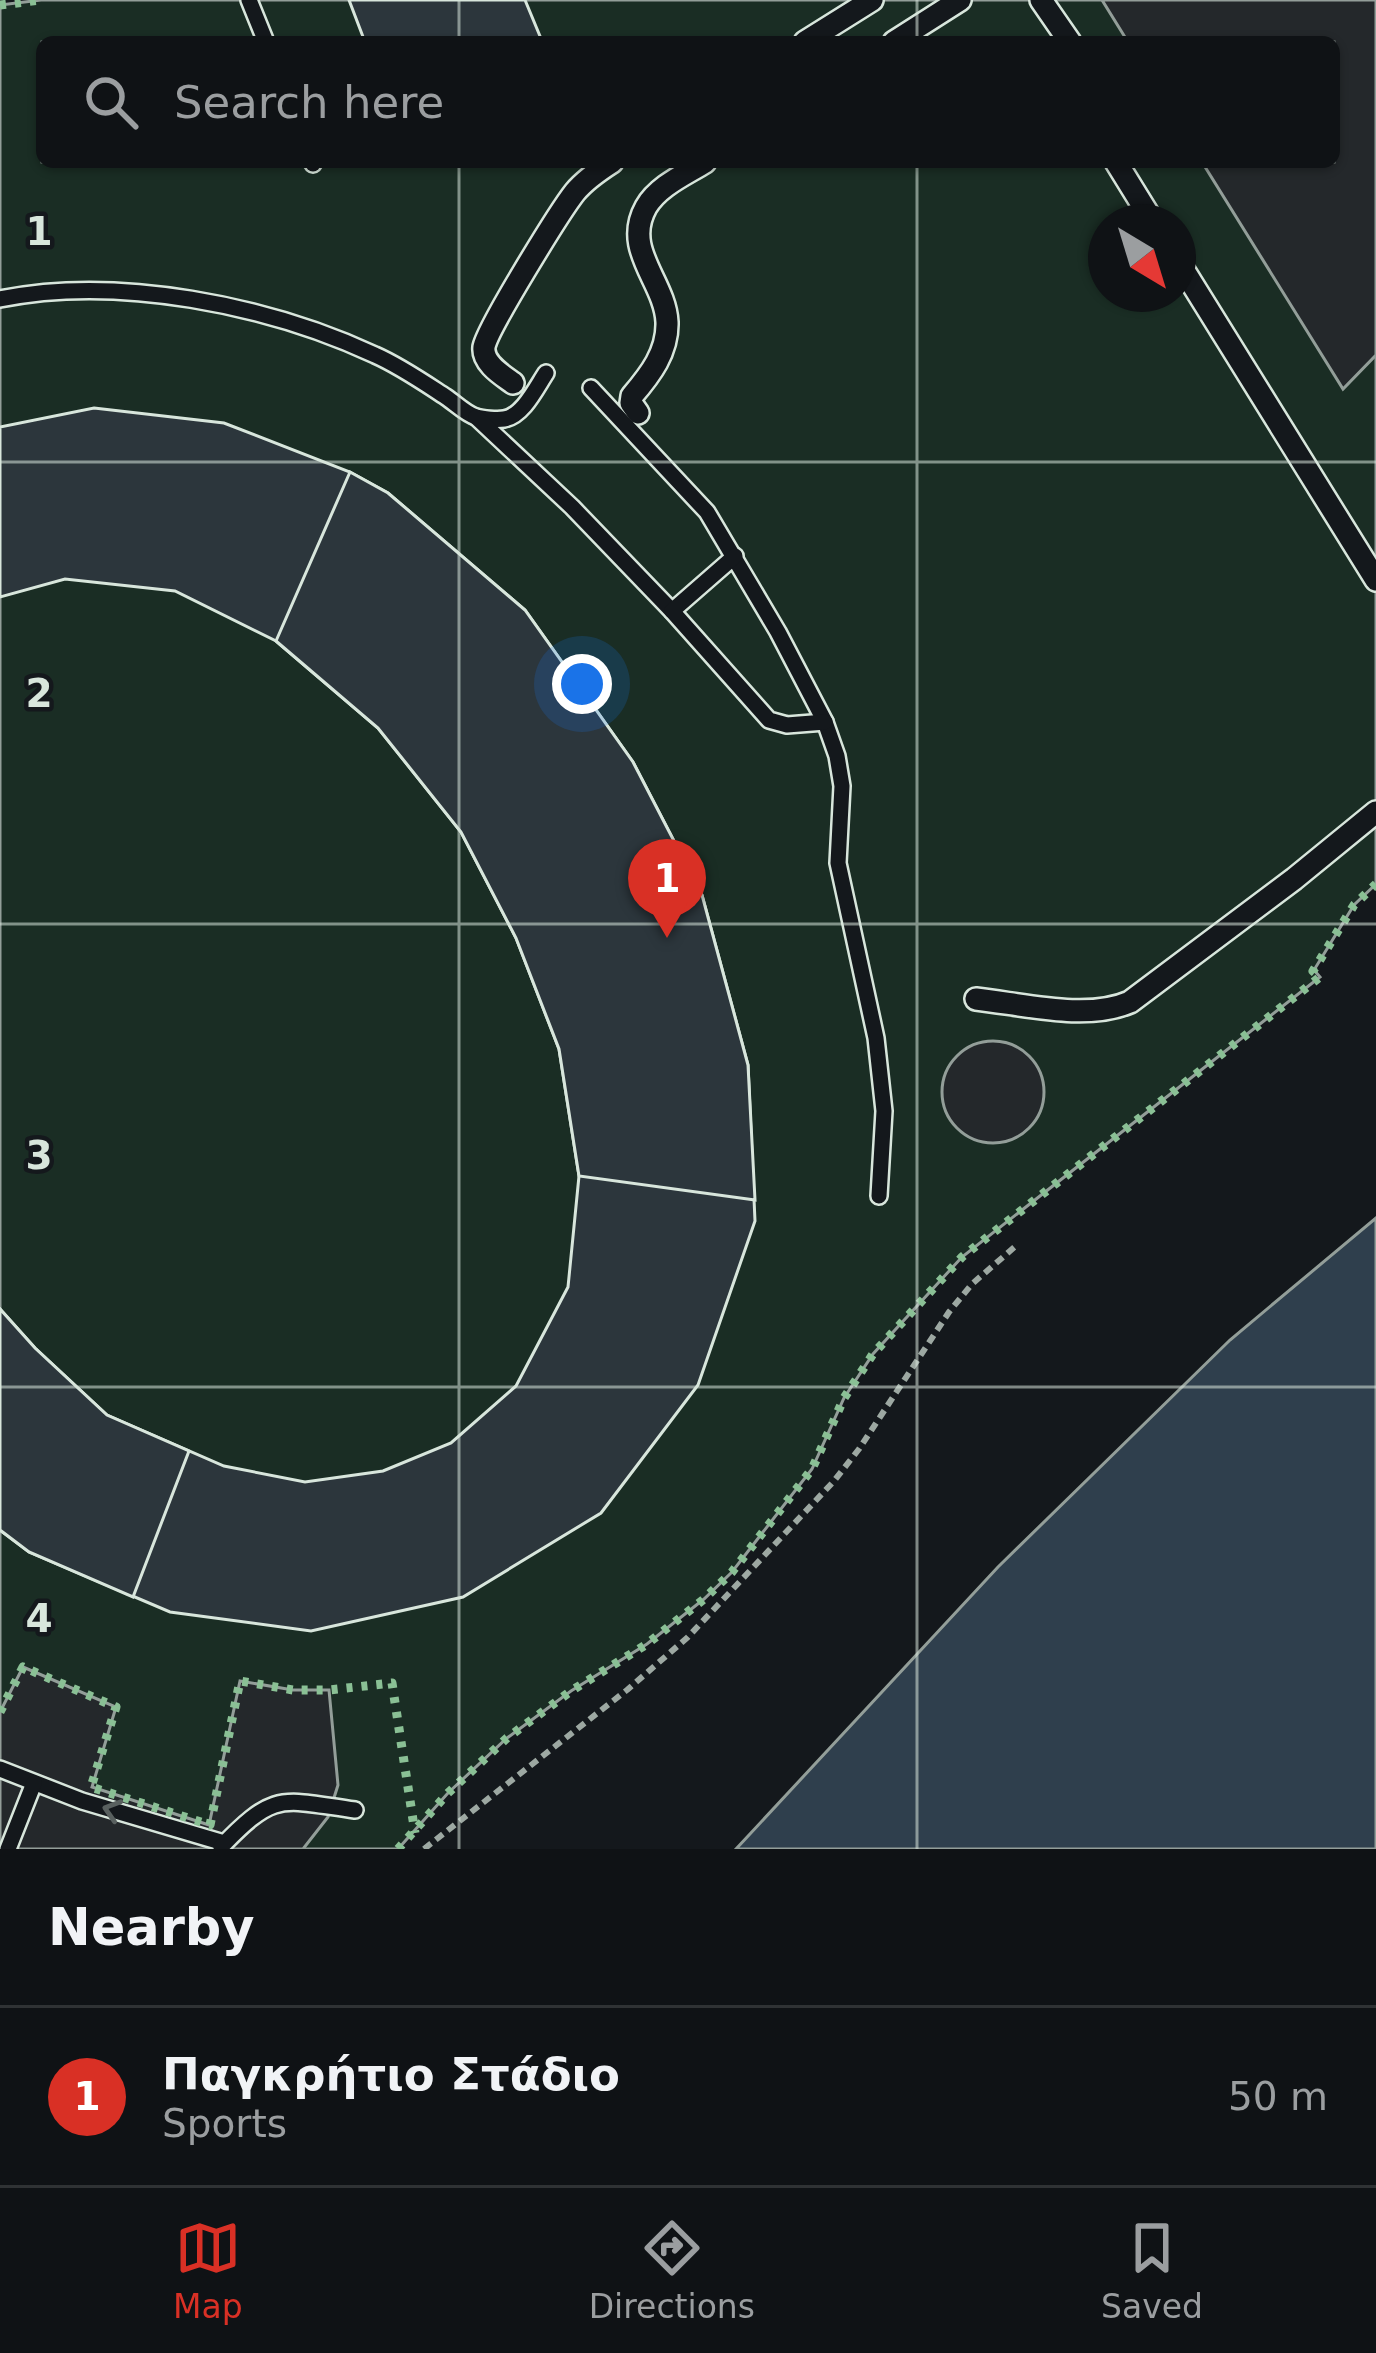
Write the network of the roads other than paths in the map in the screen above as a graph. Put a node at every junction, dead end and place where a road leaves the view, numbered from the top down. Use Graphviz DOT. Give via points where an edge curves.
graph roads {
  1 [pos="249,0"];
  2 [pos="872,0"];
  3 [pos="960,0"];
  4 [pos="1042,0"];
  5 [pos="264,36"];
  6 [pos="815,36"];
  7 [pos="903,36"];
  8 [pos="1066,36"];
  9 [pos="603,168"];
  10 [pos="696,168"];
  11 [pos="1120,168"];
  12 [pos="1143,204"];
  13 [pos="1196,291"];
  14 [pos="0,299"];
  15 [pos="546,373"];
  16 [pos="513,382"];
  17 [pos="591,388"];
  18 [pos="638,413"];
  19 [pos="476,417"];
  20 [pos="735,556"];
  21 [pos="1376,580"];
  22 [pos="672,610"];
  23 [pos="825,722"];
  24 [pos="1376,812"];
  25 [pos="976,999"];
  26 [pos="879,1196"];
  27 [pos="0,1768"];
  28 [pos="34,1783"];
  29 [pos="356,1810"];
  30 [pos="222,1846"];
  31 [pos="8,1849"];
  1 -- 5 [label="lane"];
  2 -- 6 [label="street"];
  3 -- 7 [label="street"];
  4 -- 8 [label="street"];
  9 -- 16 [label="street" via="564,208 484,348"];
  10 -- 18 [label="street" via="646,206 640,224 640,248 667,326 657,364 632,396"];
  11 -- 12 [label="street"];
  13 -- 21 [label="street"];
  14 -- 19 [label="lane" via="80,290 158,294 277,320 378,356"];
  15 -- 19 [label="lane" via="513,416"];
  17 -- 20 [label="lane" via="707,512"];
  19 -- 22 [label="lane"];
  20 -- 22 [label="lane"];
  20 -- 23 [label="lane"];
  22 -- 23 [label="lane" via="769,720"];
  23 -- 26 [label="lane" via="842,786 838,863 876,1038 884,1111"];
  24 -- 25 [label="street" via="1130,1002 1088,1010"];
  27 -- 28 [label="lane"];
  30 -- 28 [label="lane, one-way"];
  28 -- 31 [label="lane"];
  29 -- 30 [label="lane" via="279,1802"];
}
